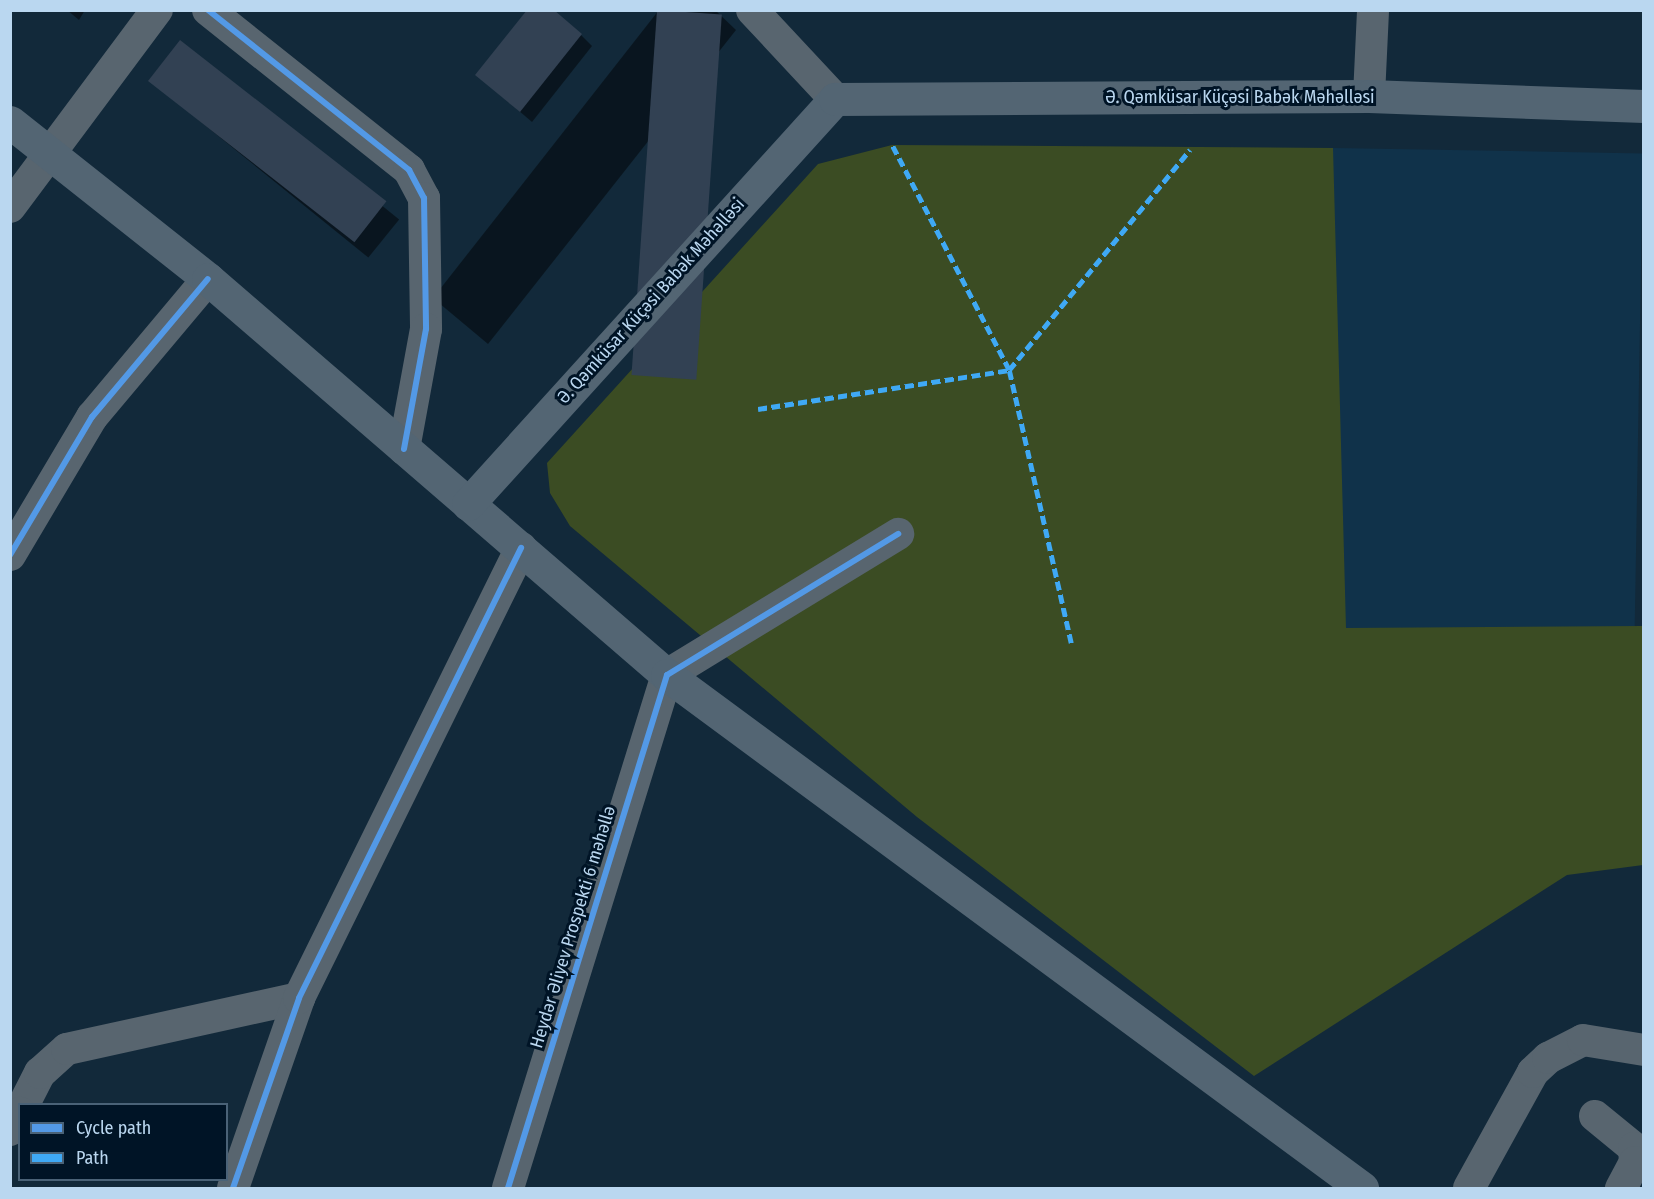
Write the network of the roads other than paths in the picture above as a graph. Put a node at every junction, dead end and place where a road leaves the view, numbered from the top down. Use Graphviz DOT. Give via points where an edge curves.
graph roads {
  1 [pos="158,10"];
  2 [pos="208,10"];
  3 [pos="1373,10"];
  4 [pos="767,17"];
  5 [pos="1369,96"];
  6 [pos="835,99"];
  7 [pos="1644,106"];
  8 [pos="10,122"];
  9 [pos="52,156"];
  10 [pos="10,207"];
  11 [pos="208,279"];
  12 [pos="404,449"];
  13 [pos="468,504"];
  14 [pos="898,534"];
  15 [pos="521,548"];
  16 [pos="10,555"];
  17 [pos="666,675"];
  18 [pos="299,998"];
  19 [pos="1644,1050"];
  20 [pos="25,1103"];
  21 [pos="18,1116"];
  22 [pos="1595,1116"];
  23 [pos="10,1130"];
  24 [pos="233,1188"];
  25 [pos="508,1188"];
  26 [pos="1362,1188"];
  27 [pos="1469,1188"];
  28 [pos="1622,1188"];
  1 -- 9 [label="street"];
  2 -- 12 [label="street" via="408,170 424,198 426,329"];
  3 -- 5 [label="street"];
  4 -- 6 [label="street"];
  5 -- 6 [label="main road, Ə. Qəmküsar Küçəsi Babək Məhəlləsi"];
  5 -- 7 [label="main road, Ə. Qəmküsar Küçəsi Babək Məhəlləsi"];
  6 -- 13 [label="main road, Ə. Qəmküsar Küçəsi Babək Məhəlləsi"];
  8 -- 9 [label="main road"];
  9 -- 10 [label="street"];
  9 -- 11 [label="main road"];
  11 -- 12 [label="main road"];
  11 -- 16 [label="street" via="92,417"];
  12 -- 13 [label="main road"];
  13 -- 15 [label="main road"];
  14 -- 17 [label="street"];
  15 -- 17 [label="main road"];
  15 -- 18 [label="street"];
  17 -- 25 [label="street, Heydər Əliyev Prospekti 6 məhəllə"];
  17 -- 26 [label="main road"];
  18 -- 20 [label="street" via="67,1049 40,1073"];
  18 -- 24 [label="street"];
  19 -- 27 [label="street" via="1583,1040 1548,1058 1533,1072"];
  21 -- 23 [label="street"];
  22 -- 28 [label="street" via="1634,1148 1635,1162"];
}
